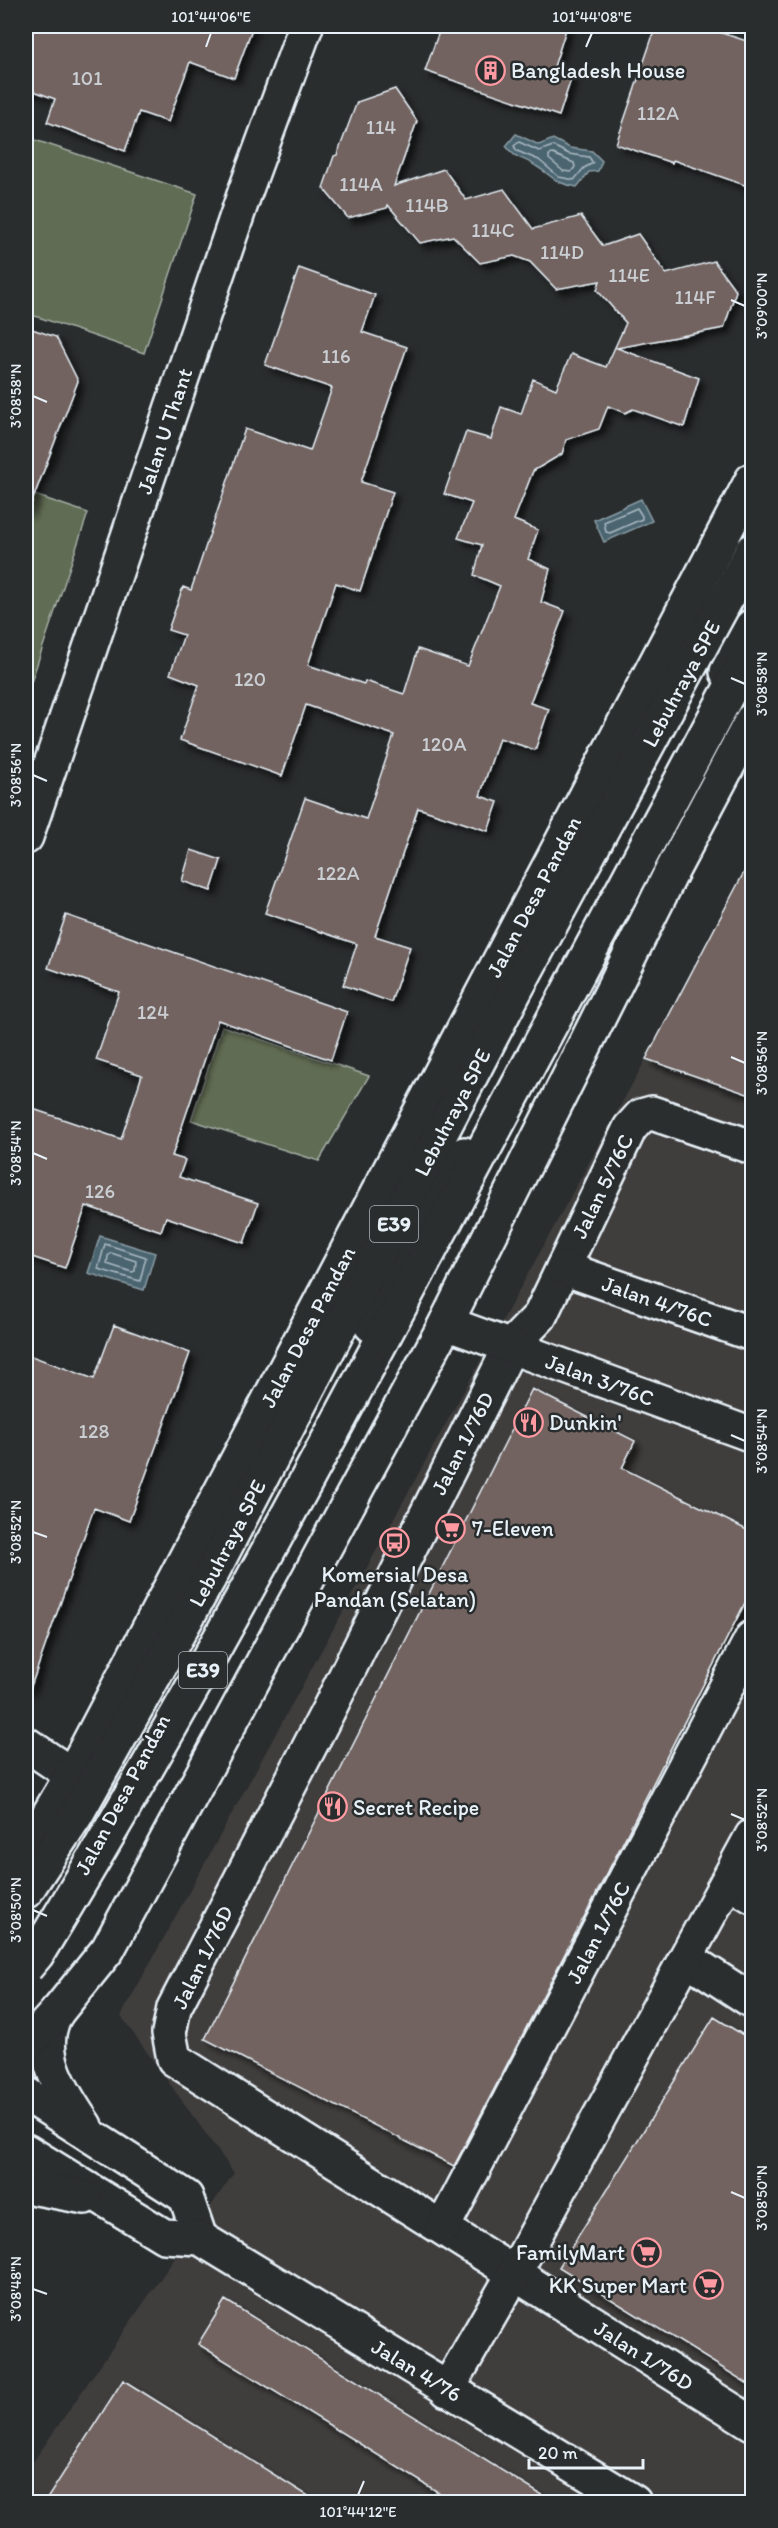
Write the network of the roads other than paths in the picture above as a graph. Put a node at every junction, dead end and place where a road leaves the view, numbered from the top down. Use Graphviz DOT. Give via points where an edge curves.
graph roads {
  1 [pos="306,26"];
  2 [pos="753,480"];
  3 [pos="753,551"];
  4 [pos="753,626"];
  5 [pos="753,648"];
  6 [pos="753,720"];
  7 [pos="26,837"];
  8 [pos="753,1147"];
  9 [pos="563,1268"];
  10 [pos="446,1323"];
  11 [pos="753,1334"];
  12 [pos="511,1346"];
  13 [pos="753,1435"];
  14 [pos="753,1638"];
  15 [pos="26,1744"];
  16 [pos="72,1775"];
  17 [pos="753,1836"];
  18 [pos="26,1852"];
  19 [pos="740,1888"];
  20 [pos="26,1891"];
  21 [pos="686,1958"];
  22 [pos="26,1967"];
  23 [pos="26,1981"];
  24 [pos="753,2001"];
  25 [pos="58,2011"];
  26 [pos="26,2046"];
  27 [pos="26,2094"];
  28 [pos="92,2136"];
  29 [pos="26,2151"];
  30 [pos="26,2186"];
  31 [pos="105,2200"];
  32 [pos="443,2227"];
  33 [pos="200,2238"];
  34 [pos="515,2272"];
  35 [pos="447,2390"];
  36 [pos="753,2422"];
  37 [pos="634,2502"];
  1 -- 7 [label="main road, Jalan U Thant" via="245,192"];
  2 -- 16 [label="main road, Jalan Desa Pandan"];
  3 -- 20 [label="main road, Lebuhraya SPE / E39" via="516,989 207,1580 76,1815"];
  4 -- 23 [label="main road, Jalan Desa Pandan" via="426,1221 84,1864"];
  5 -- 22 [label="main road, Lebuhraya SPE / E39, bridge" via="243,1599 109,1836"];
  6 -- 10 [label="main road" via="672,871"];
  8 -- 9 [label="main road, Jalan 5/76C" via="652,1113 640,1116 630,1128"];
  9 -- 11 [label="main road, Jalan 4/76C"];
  9 -- 12 [label="main road" via="540,1316"];
  10 -- 12 [label="main road, Jalan 3/76C"];
  10 -- 25 [label="main road" via="108,1949"];
  12 -- 13 [label="main road, Jalan 3/76C"];
  12 -- 32 [label="main road, Jalan 1/76D" via="174,2008 169,2033 174,2059"];
  14 -- 32 [label="main road, Jalan 1/76C"];
  15 -- 16 [label="main road"];
  16 -- 18 [label="main road, Jalan Desa Pandan"];
  17 -- 19 [label="main road"];
  19 -- 21 [label="main road"];
  21 -- 24 [label="main road"];
  21 -- 34 [label="main road"];
  25 -- 26 [label="main road"];
  25 -- 28 [label="main road" via="52,2021 48,2052 58,2084"];
  27 -- 28 [label="main road"];
  28 -- 33 [label="main road" via="186,2197"];
  29 -- 31 [label="main road, Jalan 4/76"];
  30 -- 31 [label="main road"];
  31 -- 33 [label="main road, Jalan 4/76" via="164,2236"];
  32 -- 34 [label="main road, Jalan 1/76D"];
  33 -- 35 [label="main road, Jalan 4/76"];
  34 -- 35 [label="main road"];
  34 -- 36 [label="main road, Jalan 1/76D"];
  35 -- 37 [label="main road, Jalan 4/76"];
}
